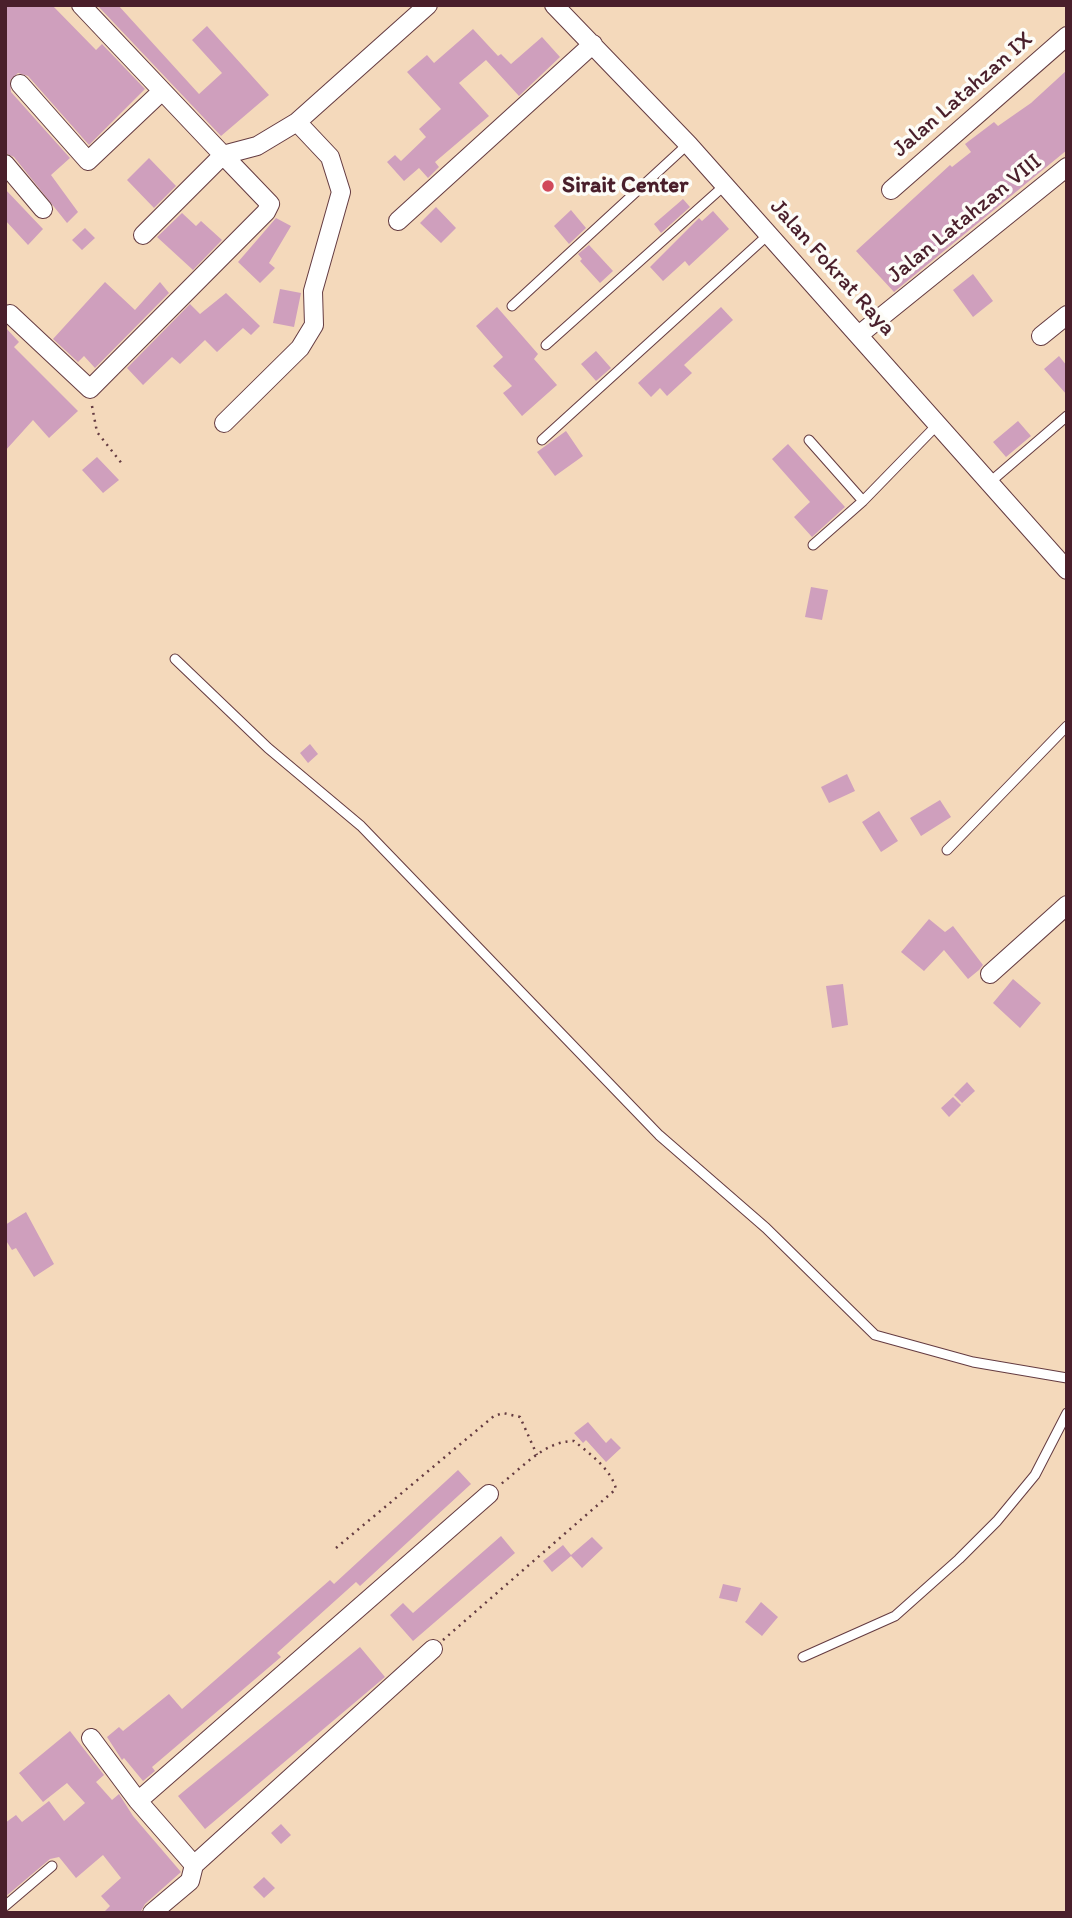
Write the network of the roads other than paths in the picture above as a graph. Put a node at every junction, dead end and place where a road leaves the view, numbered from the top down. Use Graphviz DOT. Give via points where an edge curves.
graph roads {
  1 [pos="80,5"];
  2 [pos="428,5"];
  3 [pos="554,5"];
  4 [pos="1067,36"];
  5 [pos="593,44"];
  6 [pos="19,84"];
  7 [pos="161,93"];
  8 [pos="298,122"];
  9 [pos="688,144"];
  10 [pos="223,155"];
  11 [pos="5,164"];
  12 [pos="1067,167"];
  13 [pos="725,185"];
  14 [pos="891,190"];
  15 [pos="43,209"];
  16 [pos="398,221"];
  17 [pos="769,234"];
  18 [pos="143,235"];
  19 [pos="512,306"];
  20 [pos="10,314"];
  21 [pos="1067,314"];
  22 [pos="860,334"];
  23 [pos="1041,337"];
  24 [pos="546,345"];
  25 [pos="1067,416"];
  26 [pos="224,423"];
  27 [pos="938,424"];
  28 [pos="542,440"];
  29 [pos="808,440"];
  30 [pos="989,483"];
  31 [pos="863,501"];
  32 [pos="813,545"];
  33 [pos="1067,570"];
  34 [pos="175,659"];
  35 [pos="1067,726"];
  36 [pos="947,850"];
  37 [pos="1067,905"];
  38 [pos="990,974"];
  39 [pos="1067,1378"];
  40 [pos="1067,1413"];
  41 [pos="489,1494"];
  42 [pos="433,1648"];
  43 [pos="803,1657"];
  44 [pos="91,1738"];
  45 [pos="138,1801"];
  46 [pos="194,1865"];
  47 [pos="52,1866"];
  48 [pos="5,1906"];
  49 [pos="152,1913"];
  1 -- 7 [label="street"];
  2 -- 8 [label="street"];
  3 -- 5 [label="street, Jalan Fokrat Raya"];
  4 -- 14 [label="street, Jalan Latahzan IX"];
  5 -- 9 [label="street, Jalan Fokrat Raya"];
  5 -- 16 [label="street"];
  6 -- 7 [label="street" via="88,161"];
  7 -- 10 [label="street"];
  8 -- 10 [label="street" via="257,146"];
  8 -- 26 [label="street" via="330,157 341,192 313,291 314,325 300,348"];
  9 -- 13 [label="street, Jalan Fokrat Raya"];
  9 -- 19 [label="lane"];
  10 -- 18 [label="street"];
  10 -- 20 [label="street" via="269,206 90,389"];
  11 -- 15 [label="street"];
  12 -- 22 [label="street, Jalan Latahzan VIII"];
  13 -- 17 [label="street, Jalan Fokrat Raya"];
  13 -- 24 [label="lane"];
  17 -- 22 [label="street, Jalan Fokrat Raya"];
  17 -- 28 [label="lane"];
  21 -- 23 [label="street"];
  22 -- 27 [label="street, Jalan Fokrat Raya"];
  25 -- 30 [label="lane"];
  27 -- 30 [label="street, Jalan Fokrat Raya"];
  27 -- 31 [label="lane"];
  29 -- 31 [label="lane"];
  30 -- 33 [label="street, Jalan Fokrat Raya"];
  31 -- 32 [label="lane"];
  34 -- 39 [label="lane" via="268,748 360,826 659,1135 766,1228 876,1335 973,1362"];
  35 -- 36 [label="lane"];
  37 -- 38 [label="street"];
  40 -- 43 [label="lane" via="1035,1475 959,1559 895,1616"];
  41 -- 45 [label="street"];
  42 -- 46 [label="street"];
  44 -- 45 [label="street"];
  45 -- 46 [label="street"];
  46 -- 49 [label="street" via="190,1881"];
  47 -- 48 [label="lane"];
}
